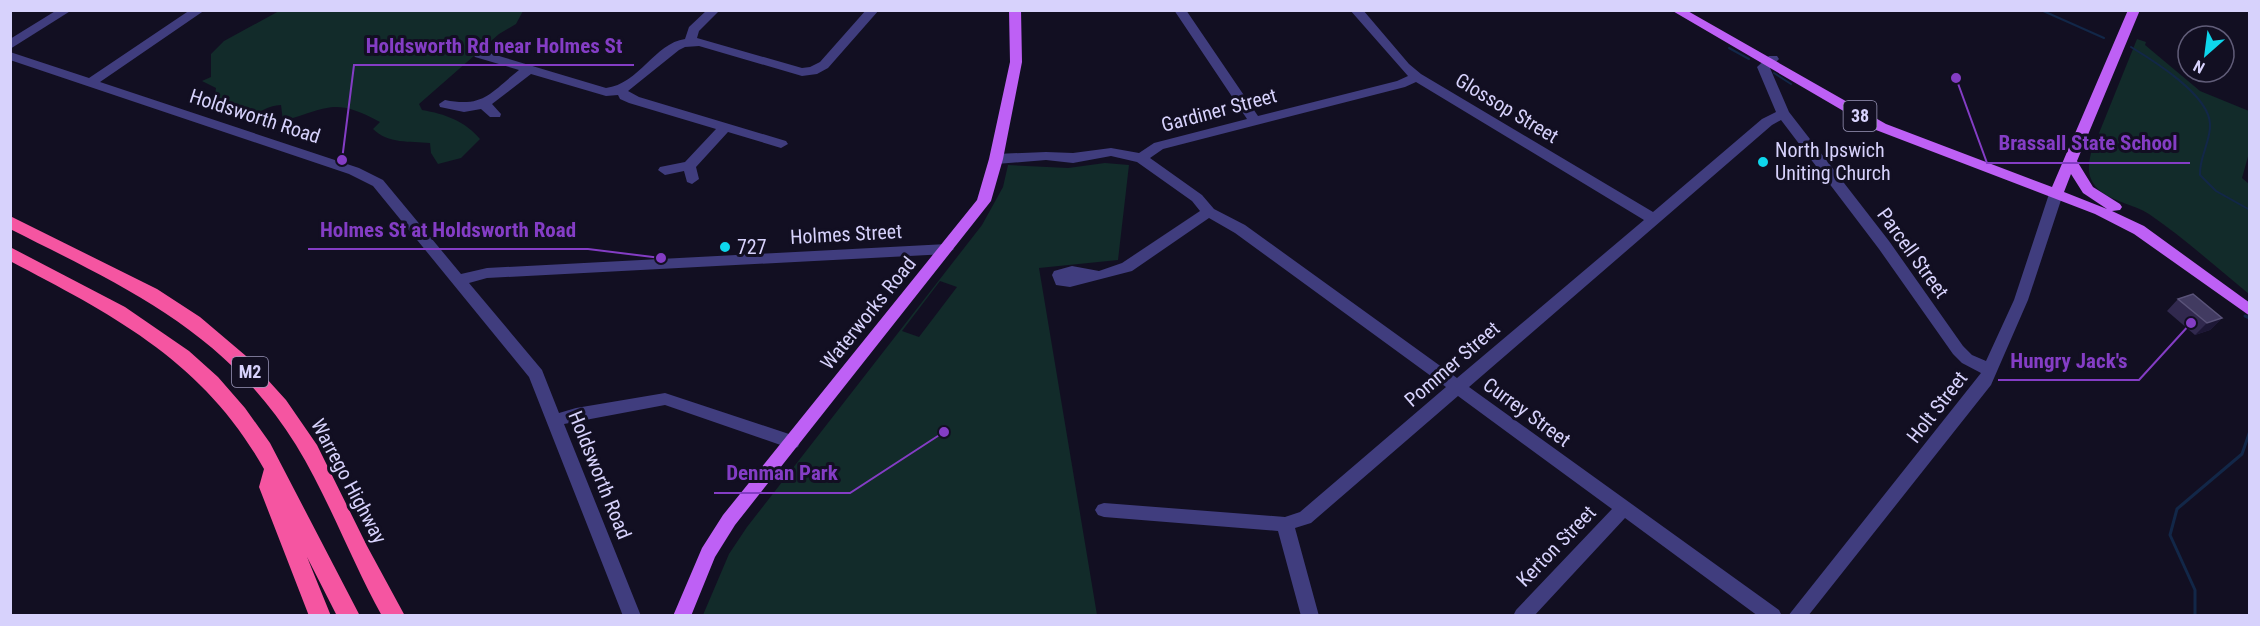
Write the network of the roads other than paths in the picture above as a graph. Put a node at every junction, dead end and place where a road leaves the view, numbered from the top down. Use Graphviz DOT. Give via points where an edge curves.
graph roads {
  1 [pos="66,10"];
  2 [pos="199,10"];
  3 [pos="714,10"];
  4 [pos="873,10"];
  5 [pos="1015,10"];
  6 [pos="1180,10"];
  7 [pos="1356,10"];
  8 [pos="1677,10"];
  9 [pos="1685,10"];
  10 [pos="2133,10"];
  11 [pos="690,42"];
  12 [pos="10,45"];
  13 [pos="479,54"];
  14 [pos="13,59"];
  15 [pos="1770,60"];
  16 [pos="529,69"];
  17 [pos="1417,77"];
  18 [pos="90,83"];
  19 [pos="621,90"];
  20 [pos="445,104"];
  21 [pos="484,104"];
  22 [pos="495,114"];
  23 [pos="1783,114"];
  24 [pos="1256,121"];
  25 [pos="725,127"];
  26 [pos="781,144"];
  27 [pos="1141,158"];
  28 [pos="996,159"];
  29 [pos="2069,160"];
  30 [pos="665,170"];
  31 [pos="2058,190"];
  32 [pos="2115,207"];
  33 [pos="1209,212"];
  34 [pos="1654,219"];
  35 [pos="10,222"];
  36 [pos="947,249"];
  37 [pos="10,253"];
  38 [pos="1099,276"];
  39 [pos="460,281"];
  40 [pos="2250,304"];
  41 [pos="2250,311"];
  42 [pos="1991,371"];
  43 [pos="1458,387"];
  44 [pos="555,421"];
  45 [pos="792,441"];
  46 [pos="274,469"];
  47 [pos="1624,508"];
  48 [pos="1104,510"];
  49 [pos="1285,524"];
  50 [pos="320,615"];
  51 [pos="349,615"];
  52 [pos="394,615"];
  53 [pos="632,615"];
  54 [pos="682,615"];
  55 [pos="1310,615"];
  56 [pos="1522,615"];
  57 [pos="1773,615"];
  58 [pos="1797,615"];
  1 -- 12 [label="street"];
  2 -- 18 [label="street"];
  3 -- 11 [label="street" via="693,30"];
  4 -- 11 [label="street" via="824,65 813,71 802,72"];
  5 -- 28 [label="main road, Waterworks Road" via="1016,63"];
  6 -- 24 [label="street"];
  7 -- 17 [label="street, Glossop Street"];
  8 -- 15 [label="main road, 38"];
  9 -- 15 [label="main road, 38"];
  10 -- 29 [label="main road"];
  11 -- 19 [label="street" via="675,47 651,70"];
  13 -- 16 [label="street"];
  14 -- 18 [label="street, Holdsworth Road"];
  15 -- 23 [label="street, Parcell Street" via="1763,67"];
  15 -- 31 [label="main road, 38" via="1890,122"];
  16 -- 19 [label="street" via="606,92"];
  16 -- 21 [label="street"];
  17 -- 24 [label="street, Gardiner Street"];
  17 -- 34 [label="street, Glossop Street"];
  18 -- 39 [label="street, Holdsworth Road" via="368,177 381,186"];
  19 -- 25 [label="street" via="634,100"];
  20 -- 21 [label="street" via="464,108"];
  21 -- 22 [label="street"];
  23 -- 34 [label="street, Pommer Street" via="1767,122"];
  23 -- 42 [label="street, Parcell Street" via="1884,245 1958,350"];
  24 -- 27 [label="street, Gardiner Street" via="1159,146"];
  25 -- 26 [label="street"];
  25 -- 30 [label="street" via="691,172"];
  27 -- 28 [label="street" via="1111,152 1073,158"];
  27 -- 33 [label="street, Currey Street" via="1197,198"];
  28 -- 36 [label="main road, Waterworks Road" via="984,201"];
  29 -- 31 [label="main road"];
  29 -- 32 [label="main road" via="2088,190"];
  31 -- 32 [label="main road, 38"];
  31 -- 41 [label="main road, 38" via="2132,225"];
  31 -- 42 [label="street, Holt Street" via="2021,300"];
  32 -- 40 [label="main road, 38" via="2142,222"];
  33 -- 38 [label="street" via="1126,267"];
  33 -- 43 [label="street, Currey Street" via="1240,229"];
  34 -- 43 [label="street, Pommer Street"];
  35 -- 52 [label="highway, Warrego Highway / M2" via="168,305 194,322 245,367 302,439"];
  36 -- 39 [label="street, Holmes Street" via="487,273"];
  36 -- 45 [label="main road, Waterworks Road"];
  37 -- 46 [label="highway, M2" via="161,337 218,391 246,424"];
  39 -- 44 [label="street, Holdsworth Road" via="532,368"];
  42 -- 58 [label="street, Holt Street"];
  43 -- 47 [label="street, Currey Street"];
  43 -- 49 [label="street, Pommer Street" via="1305,518"];
  44 -- 45 [label="street" via="665,399"];
  44 -- 53 [label="street, Holdsworth Road"];
  45 -- 54 [label="main road, Waterworks Road" via="717,538"];
  46 -- 50 [label="highway" via="269,487"];
  46 -- 51 [label="highway, M2"];
  47 -- 56 [label="street, Kerton Street"];
  47 -- 57 [label="street, Currey Street"];
  48 -- 49 [label="street, Pommer Street"];
  49 -- 55 [label="street"];
}
